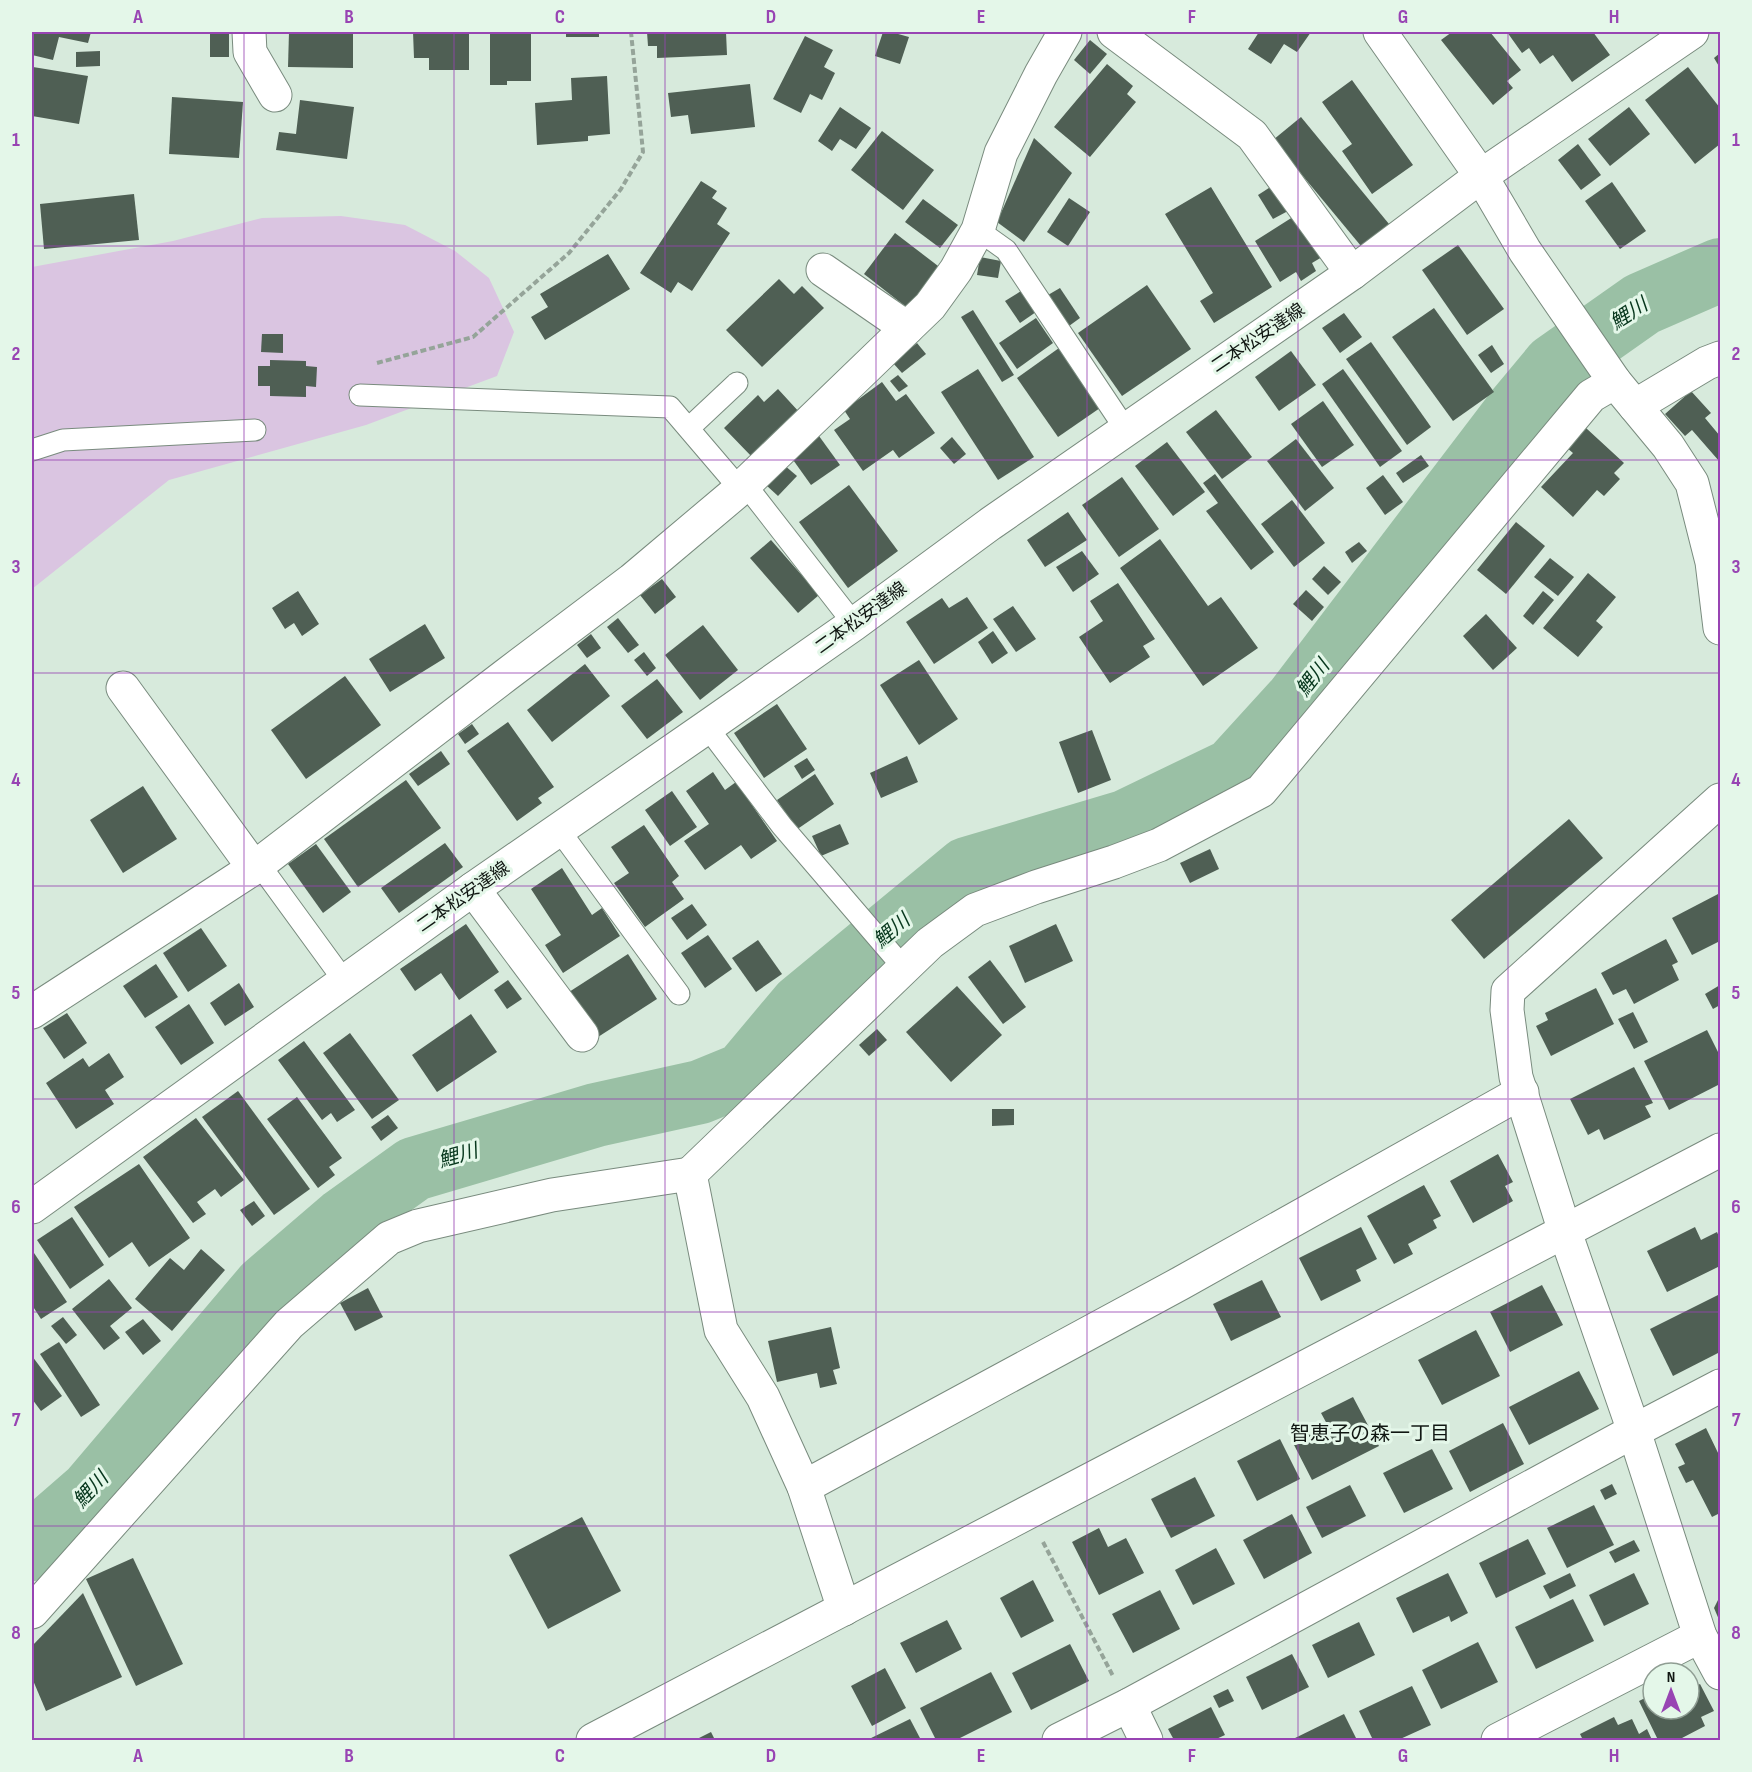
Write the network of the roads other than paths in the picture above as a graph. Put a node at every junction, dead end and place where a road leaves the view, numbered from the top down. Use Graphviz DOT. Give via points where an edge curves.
graph roads {
  1 [pos="249,32"];
  2 [pos="1065,32"];
  3 [pos="1114,32"];
  4 [pos="1380,32"];
  5 [pos="1692,32"];
  6 [pos="275,95"];
  7 [pos="1481,176"];
  8 [pos="978,230"];
  9 [pos="823,270"];
  10 [pos="1352,273"];
  11 [pos="907,328"];
  12 [pos="1720,358"];
  13 [pos="736,383"];
  14 [pos="1625,394"];
  15 [pos="360,395"];
  16 [pos="689,428"];
  17 [pos="255,430"];
  18 [pos="1126,430"];
  19 [pos="32,450"];
  20 [pos="742,486"];
  21 [pos="854,624"];
  22 [pos="1720,628"];
  23 [pos="123,688"];
  24 [pos="708,727"];
  25 [pos="1720,800"];
  26 [pos="559,830"];
  27 [pos="256,866"];
  28 [pos="473,889"];
  29 [pos="900,964"];
  30 [pos="345,982"];
  31 [pos="679,994"];
  32 [pos="32,1012"];
  33 [pos="582,1035"];
  34 [pos="1522,1092"];
  35 [pos="1720,1150"];
  36 [pos="690,1174"];
  37 [pos="32,1207"];
  38 [pos="1565,1232"];
  39 [pos="1720,1386"];
  40 [pos="1634,1431"];
  41 [pos="804,1487"];
  42 [pos="844,1609"];
  43 [pos="32,1612"];
  44 [pos="1700,1636"];
  45 [pos="1720,1673"];
  46 [pos="1129,1705"];
  47 [pos="594,1740"];
  48 [pos="1059,1740"];
  49 [pos="1146,1740"];
  50 [pos="1498,1740"];
  1 -- 6 [label="street" via="250,52"];
  2 -- 8 [label="street" via="1001,153"];
  3 -- 10 [label="street" via="1252,135"];
  4 -- 7 [label="street"];
  5 -- 7 [label="street, 二本松安達線"];
  7 -- 10 [label="street, 二本松安達線"];
  7 -- 14 [label="street" via="1525,251"];
  8 -- 11 [label="street" via="930,306"];
  8 -- 18 [label="lane" via="1006,250"];
  9 -- 11 [label="street"];
  10 -- 18 [label="street, 二本松安達線"];
  11 -- 20 [label="street"];
  12 -- 14 [label="street"];
  13 -- 16 [label="lane"];
  14 -- 22 [label="street" via="1668,446 1692,483 1712,562"];
  14 -- 29 [label="street" via="1591,396 1261,791 1159,845 975,910"];
  15 -- 16 [label="lane" via="670,407"];
  16 -- 20 [label="lane"];
  17 -- 19 [label="lane" via="63,440"];
  18 -- 21 [label="street, 二本松安達線"];
  20 -- 21 [label="lane"];
  20 -- 27 [label="street" via="632,580"];
  21 -- 24 [label="street, 二本松安達線"];
  23 -- 27 [label="street"];
  24 -- 26 [label="street, 二本松安達線"];
  24 -- 29 [label="lane" via="782,826"];
  25 -- 34 [label="street" via="1508,991 1516,1077"];
  26 -- 28 [label="street, 二本松安達線"];
  26 -- 31 [label="lane"];
  27 -- 30 [label="lane"];
  27 -- 32 [label="street"];
  28 -- 30 [label="street, 二本松安達線"];
  28 -- 33 [label="street"];
  29 -- 36 [label="street"];
  30 -- 37 [label="street, 二本松安達線"];
  34 -- 38 [label="street"];
  34 -- 41 [label="street"];
  35 -- 38 [label="street"];
  36 -- 41 [label="street" via="721,1330 763,1396"];
  36 -- 43 [label="street" via="552,1195 418,1226 389,1238 289,1324"];
  38 -- 40 [label="street"];
  38 -- 42 [label="street"];
  39 -- 40 [label="street"];
  40 -- 44 [label="street"];
  40 -- 46 [label="street"];
  41 -- 42 [label="street"];
  42 -- 47 [label="street"];
  44 -- 45 [label="street"];
  44 -- 50 [label="street"];
  46 -- 48 [label="street"];
  46 -- 49 [label="street"];
}
